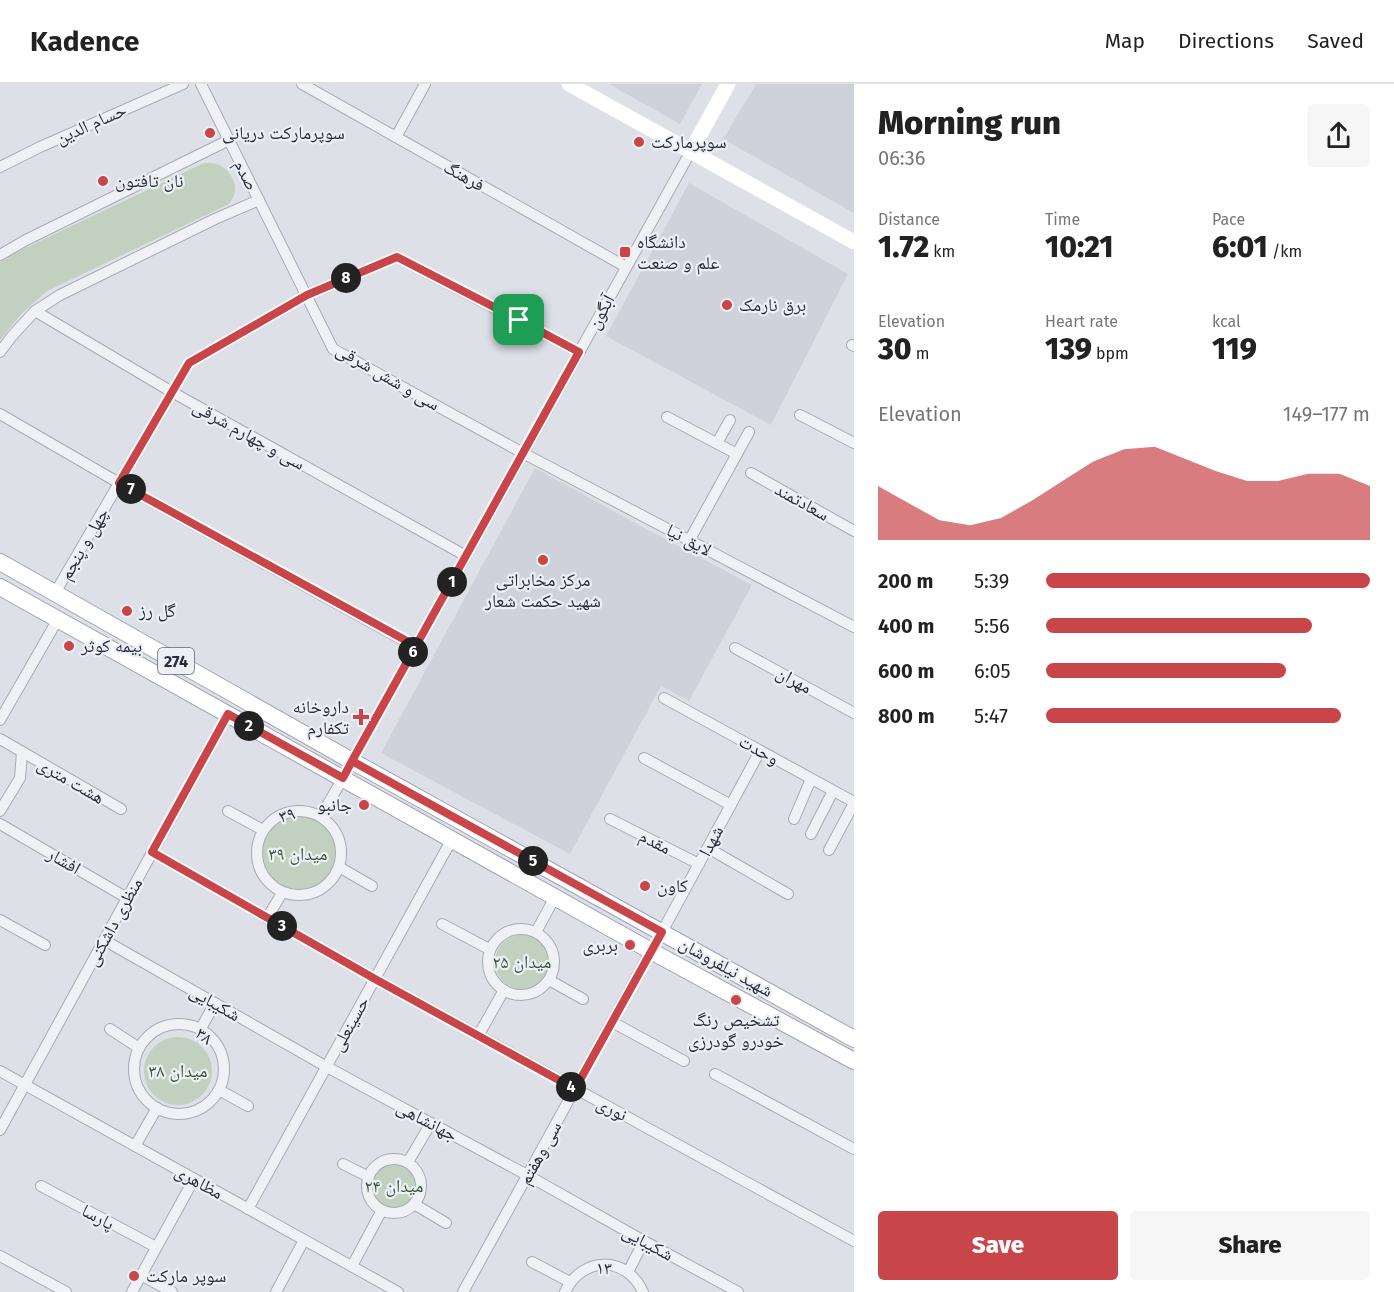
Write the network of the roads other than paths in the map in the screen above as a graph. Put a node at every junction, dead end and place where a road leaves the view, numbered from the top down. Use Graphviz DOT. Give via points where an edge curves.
graph roads {
  1 [pos="183,84"];
  2 [pos="201,84"];
  3 [pos="302,84"];
  4 [pos="425,84"];
  5 [pos="569,84"];
  6 [pos="728,84"];
  7 [pos="706,123"];
  8 [pos="396,137"];
  9 [pos="229,140"];
  10 [pos="691,152"];
  11 [pos="716,166"];
  12 [pos="0,167"];
  13 [pos="259,200"];
  14 [pos="854,242"];
  15 [pos="0,255"];
  16 [pos="626,267"];
  17 [pos="307,295"];
  18 [pos="34,311"];
  19 [pos="0,352"];
  20 [pos="579,352"];
  21 [pos="172,392"];
  22 [pos="0,414"];
  23 [pos="800,415"];
  24 [pos="667,417"];
  25 [pos="730,420"];
  26 [pos="749,432"];
  27 [pos="717,443"];
  28 [pos="854,443"];
  29 [pos="523,453"];
  30 [pos="737,454"];
  31 [pos="751,473"];
  32 [pos="119,483"];
  33 [pos="854,531"];
  34 [pos="689,541"];
  35 [pos="466,556"];
  36 [pos="0,562"];
  37 [pos="0,587"];
  38 [pos="55,593"];
  39 [pos="58,619"];
  40 [pos="854,627"];
  41 [pos="416,646"];
  42 [pos="735,648"];
  43 [pos="664,698"];
  44 [pos="854,713"];
  45 [pos="228,714"];
  46 [pos="0,720"];
  47 [pos="0,739"];
  48 [pos="760,751"];
  49 [pos="22,752"];
  50 [pos="644,758"];
  51 [pos="352,761"];
  52 [pos="343,778"];
  53 [pos="811,779"];
  54 [pos="833,791"];
  55 [pos="854,803"];
  56 [pos="731,805"];
  57 [pos="121,809"];
  58 [pos="0,811"];
  59 [pos="228,811"];
  60 [pos="321,816"];
  61 [pos="610,819"];
  62 [pos="794,819"];
  63 [pos="0,824"];
  64 [pos="262,830"];
  65 [pos="811,834"];
  66 [pos="452,839"];
  67 [pos="708,848"];
  68 [pos="829,850"];
  69 [pos="152,852"];
  70 [pos="699,864"];
  71 [pos="339,867"];
  72 [pos="372,886"];
  73 [pos="282,893"];
  74 [pos="788,894"];
  75 [pos="555,897"];
  76 [pos="127,898"];
  77 [pos="267,918"];
  78 [pos="0,920"];
  79 [pos="442,924"];
  80 [pos="536,932"];
  81 [pos="662,932"];
  82 [pos="104,940"];
  83 [pos="45,945"];
  84 [pos="489,949"];
  85 [pos="651,951"];
  86 [pos="375,979"];
  87 [pos="549,980"];
  88 [pos="504,990"];
  89 [pos="583,999"];
  90 [pos="215,1003"];
  91 [pos="612,1022"];
  92 [pos="110,1029"];
  93 [pos="200,1030"];
  94 [pos="478,1036"];
  95 [pos="854,1039"];
  96 [pos="139,1048"];
  97 [pos="684,1061"];
  98 [pos="854,1061"];
  99 [pos="327,1067"];
  100 [pos="0,1071"];
  101 [pos="715,1074"];
  102 [pos="25,1085"];
  103 [pos="575,1089"];
  104 [pos="219,1090"];
  105 [pos="248,1106"];
  106 [pos="157,1108"];
  107 [pos="431,1124"];
  108 [pos="0,1130"];
  109 [pos="135,1146"];
  110 [pos="854,1149"];
  111 [pos="408,1162"];
  112 [pos="343,1164"];
  113 [pos="527,1175"];
  114 [pos="369,1176"];
  115 [pos="194,1179"];
  116 [pos="41,1186"];
  117 [pos="414,1204"];
  118 [pos="248,1209"];
  119 [pos="382,1210"];
  120 [pos="446,1223"];
  121 [pos="304,1240"];
  122 [pos="854,1240"];
  123 [pos="644,1241"];
  124 [pos="156,1247"];
  125 [pos="0,1256"];
  126 [pos="532,1262"];
  127 [pos="352,1266"];
  128 [pos="628,1272"];
  129 [pos="141,1275"];
  130 [pos="567,1287"];
  131 [pos="66,1292"];
  132 [pos="132,1292"];
  133 [pos="172,1292"];
  134 [pos="276,1292"];
  135 [pos="398,1292"];
  136 [pos="463,1292"];
  137 [pos="643,1292"];
  138 [pos="738,1292"];
  1 -- 12 [label="street, حسام الدین"];
  2 -- 9 [label="street"];
  3 -- 8 [label="street, فرهنگ"];
  4 -- 8 [label="street"];
  5 -- 10 [label="main road"];
  6 -- 7 [label="main road, آبگون"];
  7 -- 10 [label="main road, آبگون"];
  7 -- 11 [label="main road" via="704,142"];
  8 -- 16 [label="street, فرهنگ"];
  9 -- 13 [label="street, صدم"];
  9 -- 15 [label="street, صدم"];
  10 -- 11 [label="main road"];
  10 -- 16 [label="street, آبگون"];
  11 -- 14 [label="main road"];
  13 -- 17 [label="street, سی و شش شرقی"];
  13 -- 18 [label="street, صدم" via="88,281"];
  16 -- 20 [label="street, آبگون"];
  17 -- 20 [label="street, چهل و پنجم" via="397,257"];
  17 -- 21 [label="street, چهل و پنجم" via="189,363"];
  17 -- 29 [label="street, سی و شش شرقی" via="333,349"];
  18 -- 19 [label="street, صدم"];
  18 -- 21 [label="street, سی و چهارم شرقی"];
  20 -- 29 [label="street, آبگون"];
  21 -- 32 [label="street, چهل و پنجم"];
  21 -- 35 [label="street, سی و چهارم شرقی"];
  22 -- 32 [label="street"];
  23 -- 28 [label="street"];
  24 -- 27 [label="street"];
  25 -- 27 [label="street"];
  26 -- 30 [label="street"];
  27 -- 30 [label="street"];
  29 -- 34 [label="street, لایق نیا"];
  29 -- 35 [label="street, آبگون"];
  30 -- 34 [label="street"];
  31 -- 33 [label="street, سعادتمند"];
  32 -- 38 [label="street, چهل و پنجم"];
  32 -- 41 [label="street"];
  34 -- 40 [label="street, لایق نیا"];
  35 -- 41 [label="street, آبگون"];
  36 -- 38 [label="main road, شهید نیلفروشان / 274"];
  37 -- 39 [label="main road, 274"];
  38 -- 51 [label="main road, شهید نیلفروشان / 274"];
  39 -- 45 [label="main road, 274"];
  39 -- 46 [label="street"];
  41 -- 51 [label="street, آبگون"];
  42 -- 44 [label="street, مهران"];
  43 -- 48 [label="street, وحدت"];
  45 -- 52 [label="main road, 274"];
  45 -- 69 [label="street, منظری داشکنی"];
  47 -- 49 [label="street, هشت متری"];
  48 -- 53 [label="street, وحدت"];
  48 -- 56 [label="street, شهدا"];
  49 -- 57 [label="street, هشت متری"];
  49 -- 58 [label="street" via="20,778"];
  50 -- 56 [label="street"];
  51 -- 52 [label="main road"];
  51 -- 81 [label="main road, شهید نیلفروشان / 274"];
  52 -- 60 [label="street"];
  52 -- 66 [label="main road, 274"];
  53 -- 54 [label="street, وحدت"];
  53 -- 62 [label="street"];
  54 -- 55 [label="street, وحدت"];
  54 -- 65 [label="street"];
  55 -- 68 [label="street"];
  56 -- 67 [label="street, شهدا"];
  59 -- 64 [label="street"];
  60 -- 64 [label="street, ۳۹" via="309,811 282,813"];
  60 -- 71 [label="street, ۳۹" via="339,838"];
  61 -- 70 [label="street, مقدم"];
  63 -- 76 [label="street, افشار"];
  64 -- 73 [label="street, ۳۹" via="256,855 259,867 265,879"];
  66 -- 75 [label="main road, 274"];
  66 -- 86 [label="street, حسینعلی"];
  67 -- 70 [label="street, شهدا"];
  67 -- 74 [label="street"];
  69 -- 76 [label="street, منظری داشکنی"];
  69 -- 77 [label="street, نوری"];
  70 -- 81 [label="street, شهدا"];
  71 -- 72 [label="street"];
  71 -- 73 [label="street" via="324,887 312,893"];
  73 -- 77 [label="street"];
  75 -- 80 [label="street"];
  75 -- 85 [label="main road, 274"];
  76 -- 82 [label="street, منظری داشکنی"];
  77 -- 86 [label="street, نوری"];
  78 -- 83 [label="street"];
  79 -- 84 [label="street"];
  80 -- 84 [label="street" via="519,928 509,931"];
  80 -- 87 [label="street" via="546,940 555,960"];
  81 -- 85 [label="main road"];
  81 -- 95 [label="main road, شهید نیلفروشان / 274"];
  82 -- 90 [label="street, شکیبایی"];
  82 -- 102 [label="street, منظری داشکنی"];
  84 -- 88 [label="street" via="490,974"];
  85 -- 91 [label="street, سی وهفتم"];
  85 -- 98 [label="main road, 274"];
  86 -- 94 [label="street, نوری"];
  86 -- 99 [label="street, حسینعلی"];
  87 -- 88 [label="street" via="542,988 524,995"];
  87 -- 89 [label="street"];
  88 -- 94 [label="street"];
  90 -- 93 [label="street"];
  90 -- 99 [label="street, شکیبایی"];
  91 -- 97 [label="street"];
  91 -- 103 [label="street, سی وهفتم"];
  92 -- 96 [label="street"];
  93 -- 96 [label="street, ۳۸" via="187,1025 159,1029"];
  93 -- 104 [label="street, ۳۸" via="212,1038 224,1063"];
  94 -- 103 [label="street, نوری"];
  96 -- 106 [label="street" via="136,1082 146,1100"];
  99 -- 107 [label="street, جهانشاهی"];
  99 -- 118 [label="street, حسینعلی"];
  100 -- 102 [label="street, مظاهری"];
  101 -- 110 [label="street"];
  102 -- 108 [label="street, منظری داشکنی"];
  102 -- 109 [label="street, مظاهری"];
  103 -- 113 [label="street, سی وهفتم"];
  103 -- 122 [label="street, نوری"];
  104 -- 105 [label="street"];
  104 -- 106 [label="street" via="198,1110 177,1114"];
  106 -- 109 [label="street"];
  107 -- 111 [label="street"];
  107 -- 113 [label="street, جهانشاهی"];
  109 -- 115 [label="street, مظاهری"];
  111 -- 114 [label="street" via="385,1160"];
  111 -- 117 [label="street" via="421,1182"];
  112 -- 114 [label="street"];
  113 -- 123 [label="street, شکیبایی"];
  113 -- 136 [label="street, سی وهفتم"];
  114 -- 119 [label="street" via="370,1199"];
  115 -- 118 [label="street, مظاهری"];
  115 -- 124 [label="street"];
  116 -- 124 [label="street, پارسا"];
  117 -- 119 [label="street" via="399,1213"];
  117 -- 120 [label="street"];
  118 -- 121 [label="street, مظاهری"];
  119 -- 127 [label="street"];
  121 -- 127 [label="street, مظاهری"];
  121 -- 134 [label="street"];
  123 -- 128 [label="street"];
  123 -- 138 [label="street, شکیبایی"];
  124 -- 129 [label="street"];
  125 -- 131 [label="street"];
  126 -- 130 [label="street"];
  127 -- 135 [label="street, مظاهری"];
  128 -- 130 [label="street, ۱۳" via="603,1264 590,1267"];
  128 -- 137 [label="street, ۱۳"];
  129 -- 132 [label="street"];
  129 -- 133 [label="street"];
}
